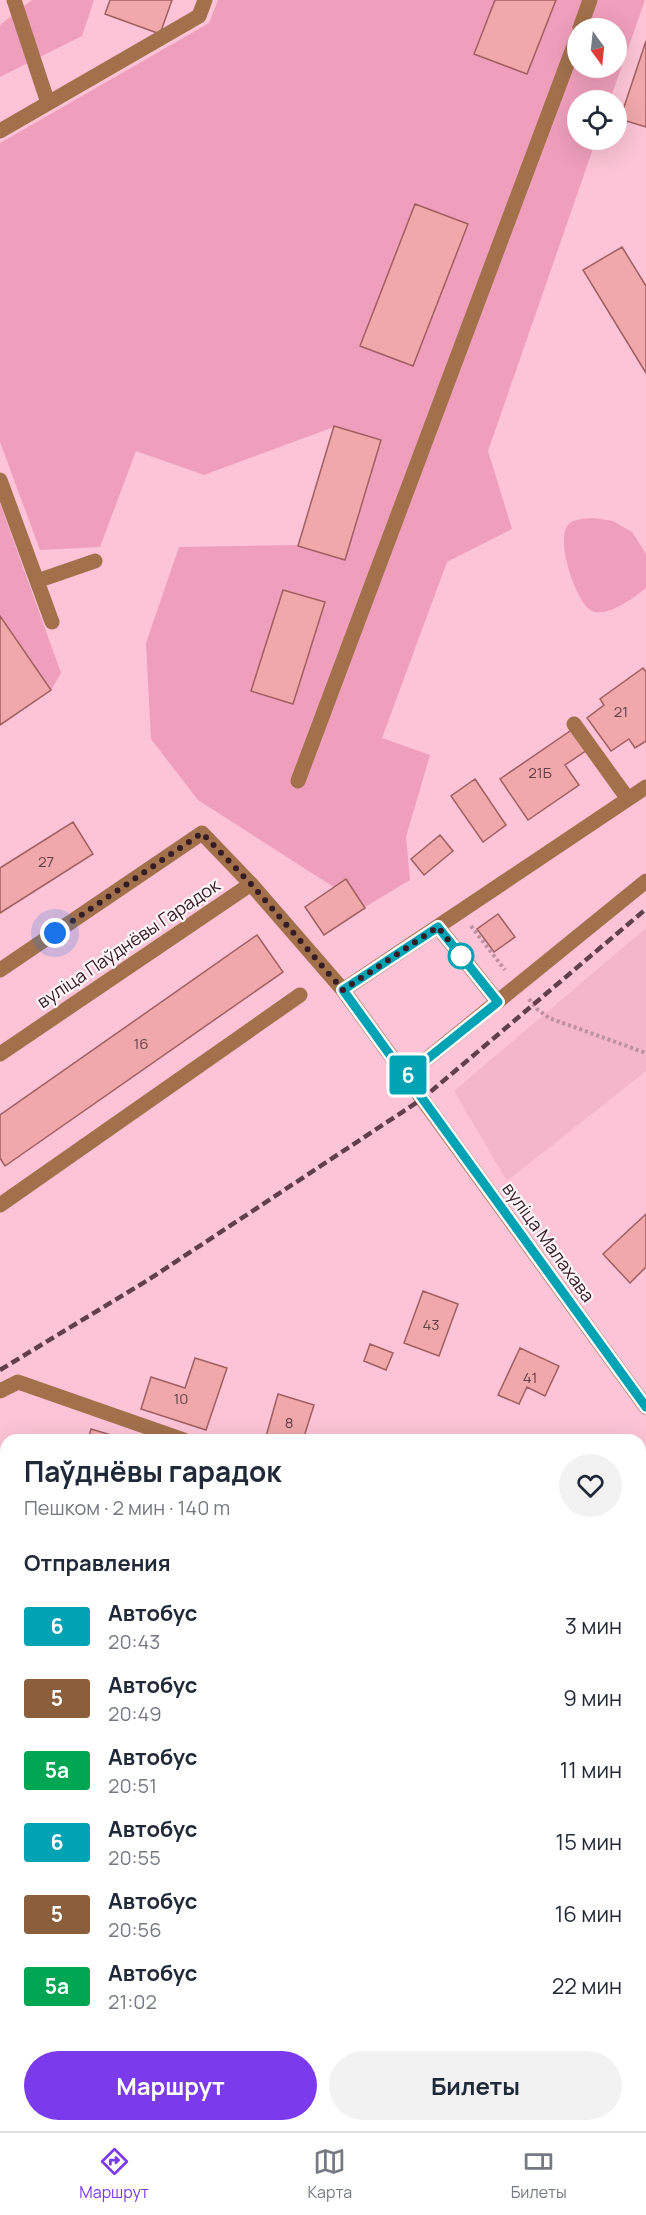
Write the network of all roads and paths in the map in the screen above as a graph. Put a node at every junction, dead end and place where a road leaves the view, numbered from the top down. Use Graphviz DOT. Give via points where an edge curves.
graph roads {
  1 [pos="14,0"];
  2 [pos="205,0"];
  3 [pos="590,0"];
  4 [pos="584,18"];
  5 [pos="567,64"];
  6 [pos="48,103"];
  7 [pos="0,131"];
  8 [pos="0,480"];
  9 [pos="95,561"];
  10 [pos="37,581"];
  11 [pos="52,622"];
  12 [pos="574,724"];
  13 [pos="298,781"];
  14 [pos="646,787"];
  15 [pos="628,799"];
  16 [pos="646,881"];
  17 [pos="251,884"];
  18 [pos="460,912"];
  19 [pos="438,927"];
  20 [pos="0,970"];
  21 [pos="518,986"];
  22 [pos="343,990"];
  23 [pos="300,995"];
  24 [pos="498,1002"];
  25 [pos="646,1053"];
  26 [pos="0,1054"];
  27 [pos="406,1076"];
  28 [pos="0,1205"];
  29 [pos="0,1391"];
  30 [pos="646,1407"];
  31 [pos="167,1434"];
  1 -- 6 [label="street"];
  2 -- 6 [label="street" via="199,16"];
  3 -- 4 [label="street"];
  5 -- 13 [label="street"];
  6 -- 7 [label="street"];
  8 -- 10 [label="street"];
  9 -- 10 [label="street"];
  10 -- 11 [label="street"];
  12 -- 15 [label="street"];
  14 -- 15 [label="street"];
  15 -- 18 [label="street"];
  16 -- 21 [label="street"];
  17 -- 20 [label="street" via="202,833"];
  17 -- 22 [label="street"];
  17 -- 26 [label="street, вуліца Паўднёвы Гарадок"];
  18 -- 19 [label="street"];
  18 -- 21 [label="path"];
  19 -- 22 [label="street"];
  19 -- 24 [label="street"];
  21 -- 24 [label="street"];
  21 -- 25 [label="path" via="549,1018"];
  22 -- 27 [label="street"];
  23 -- 28 [label="street"];
  24 -- 27 [label="street"];
  27 -- 30 [label="street, вуліца Малахава"];
  29 -- 31 [label="street" via="18,1382"];
}
